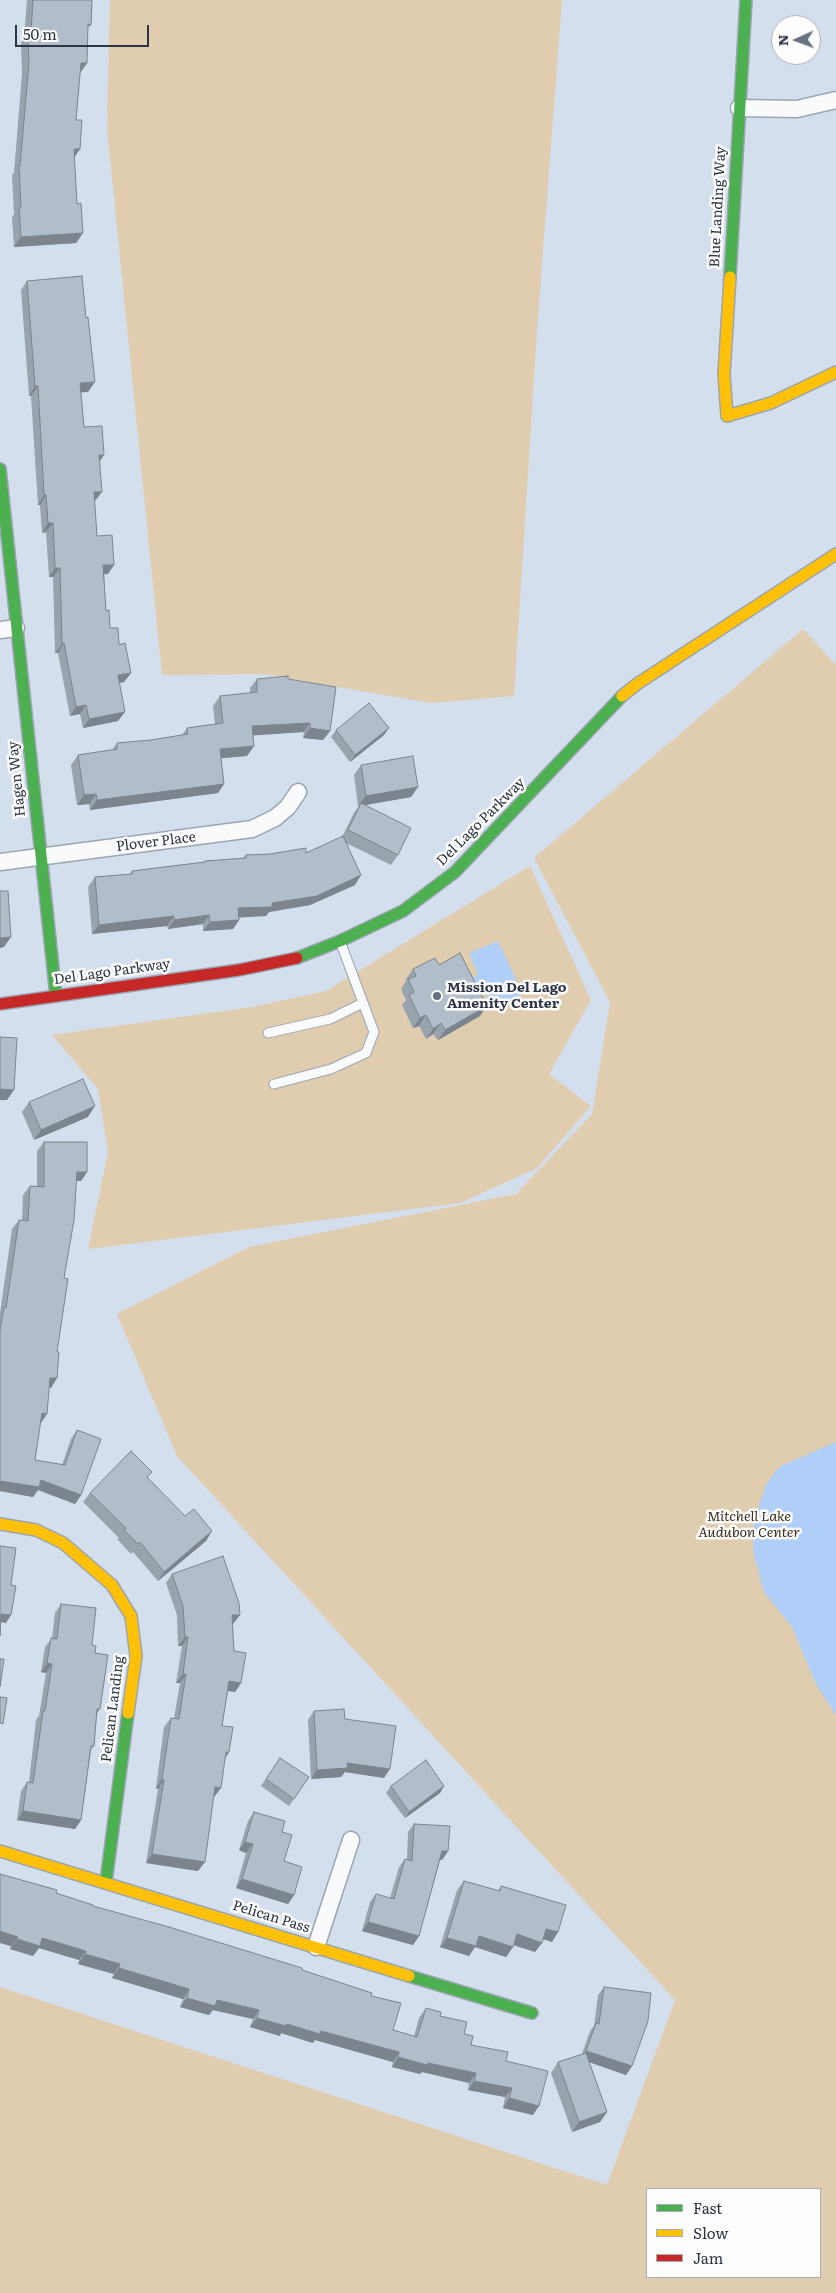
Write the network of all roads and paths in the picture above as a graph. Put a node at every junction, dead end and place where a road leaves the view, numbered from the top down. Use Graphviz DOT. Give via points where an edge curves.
graph roads {
  1 [pos="746,0"];
  2 [pos="836,100"];
  3 [pos="739,108"];
  4 [pos="834,379"];
  5 [pos="0,469"];
  6 [pos="836,554"];
  7 [pos="8,629"];
  8 [pos="298,792"];
  9 [pos="41,857"];
  10 [pos="0,862"];
  11 [pos="340,941"];
  12 [pos="56,996"];
  13 [pos="0,1004"];
  14 [pos="363,1004"];
  15 [pos="268,1033"];
  16 [pos="274,1084"];
  17 [pos="0,1524"];
  18 [pos="351,1840"];
  19 [pos="0,1851"];
  20 [pos="106,1882"];
  21 [pos="316,1947"];
  22 [pos="532,2013"];
  1 -- 3 [label="street, Blue Landing Way"];
  2 -- 3 [label="street" via="796,109"];
  3 -- 4 [label="street, Blue Landing Way" via="724,374 727,416 771,404"];
  5 -- 7 [label="street, Hagen Way"];
  6 -- 11 [label="street, Del Lago Parkway" via="636,684 455,872 403,911"];
  7 -- 9 [label="street, Hagen Way"];
  8 -- 9 [label="street, Plover Place" via="275,818 252,829"];
  9 -- 10 [label="street, Plover Place"];
  9 -- 12 [label="street, Hagen Way"];
  11 -- 12 [label="street, Del Lago Parkway" via="292,960"];
  11 -- 14 [label="lane"];
  12 -- 13 [label="street, Del Lago Parkway"];
  14 -- 15 [label="lane" via="330,1019"];
  14 -- 16 [label="lane" via="374,1032 366,1053 331,1069"];
  17 -- 20 [label="street, Pelican Landing" via="36,1530 63,1543 112,1585 131,1616 136,1656"];
  18 -- 21 [label="street"];
  19 -- 20 [label="street, Pelican Pass"];
  20 -- 21 [label="street, Pelican Pass"];
  21 -- 22 [label="street, Pelican Pass"];
}
